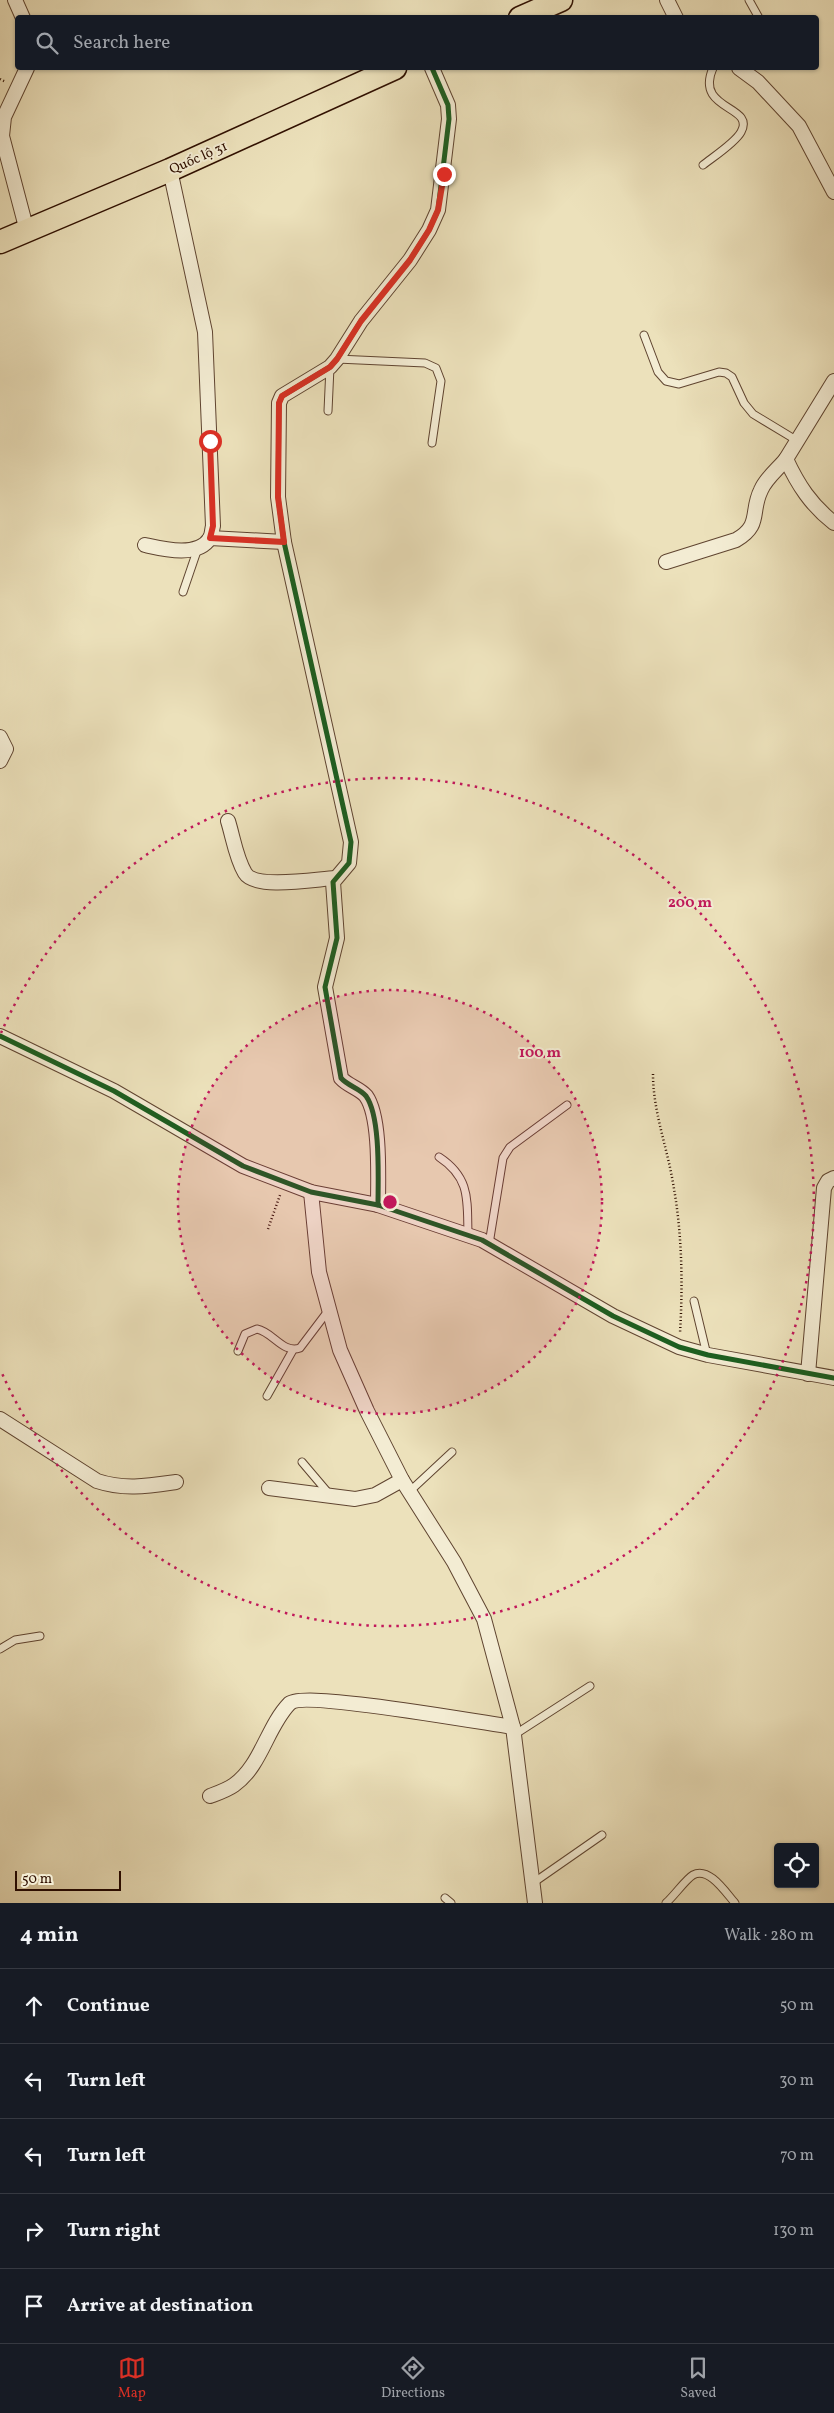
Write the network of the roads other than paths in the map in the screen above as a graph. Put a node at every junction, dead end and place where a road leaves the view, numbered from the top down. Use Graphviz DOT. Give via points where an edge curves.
graph roads {
  1 [pos="15,0"];
  2 [pos="561,0"];
  3 [pos="667,0"];
  4 [pos="749,0"];
  5 [pos="22,15"];
  6 [pos="527,15"];
  7 [pos="674,15"];
  8 [pos="757,15"];
  9 [pos="26,70"];
  10 [pos="391,70"];
  11 [pos="433,70"];
  12 [pos="713,70"];
  13 [pos="742,70"];
  14 [pos="703,165"];
  15 [pos="170,170"];
  16 [pos="834,192"];
  17 [pos="27,231"];
  18 [pos="0,242"];
  19 [pos="644,335"];
  20 [pos="334,363"];
  21 [pos="834,381"];
  22 [pos="328,411"];
  23 [pos="796,440"];
  24 [pos="432,443"];
  25 [pos="786,459"];
  26 [pos="834,522"];
  27 [pos="210,538"];
  28 [pos="284,542"];
  29 [pos="145,546"];
  30 [pos="198,548"];
  31 [pos="666,562"];
  32 [pos="183,592"];
  33 [pos="0,737"];
  34 [pos="0,761"];
  35 [pos="228,821"];
  36 [pos="335,878"];
  37 [pos="0,1036"];
  38 [pos="567,1105"];
  39 [pos="439,1157"];
  40 [pos="834,1178"];
  41 [pos="311,1192"];
  42 [pos="378,1205"];
  43 [pos="468,1236"];
  44 [pos="489,1244"];
  45 [pos="694,1301"];
  46 [pos="328,1311"];
  47 [pos="293,1350"];
  48 [pos="238,1351"];
  49 [pos="708,1355"];
  50 [pos="808,1374"];
  51 [pos="834,1378"];
  52 [pos="267,1396"];
  53 [pos="0,1419"];
  54 [pos="452,1452"];
  55 [pos="302,1462"];
  56 [pos="176,1482"];
  57 [pos="406,1486"];
  58 [pos="269,1488"];
  59 [pos="332,1497"];
  60 [pos="40,1636"];
  61 [pos="0,1649"];
  62 [pos="590,1686"];
  63 [pos="513,1731"];
  64 [pos="210,1796"];
  65 [pos="602,1835"];
  66 [pos="532,1883"];
  67 [pos="535,1903"];
  68 [pos="666,1903"];
  69 [pos="735,1903"];
  1 -- 5 [label="street"];
  2 -- 6 [label="highway"];
  3 -- 7 [label="street"];
  4 -- 8 [label="lane"];
  9 -- 17 [label="street" via="4,117 2,136"];
  10 -- 15 [label="highway, Quốc lộ 31"];
  11 -- 20 [label="street" via="448,105 449,119 438,210 410,260 361,321"];
  12 -- 14 [label="lane" via="708,78 710,91 718,101 738,114 742,126 740,134"];
  13 -- 16 [label="street" via="758,82 799,126"];
  15 -- 17 [label="highway, Quốc lộ 31"];
  15 -- 27 [label="street" via="205,332 213,526"];
  17 -- 18 [label="highway, Quốc lộ 31"];
  19 -- 23 [label="lane" via="658,372 666,381 679,384 719,372 726,373 732,377 753,414"];
  20 -- 22 [label="lane"];
  20 -- 24 [label="lane" via="425,363 436,368 441,381"];
  20 -- 28 [label="street" via="282,396 279,403 278,497"];
  21 -- 23 [label="street"];
  23 -- 25 [label="street"];
  25 -- 26 [label="street" via="804,493"];
  25 -- 31 [label="street" via="763,486 754,523 746,534"];
  27 -- 28 [label="street"];
  27 -- 30 [label="street"];
  28 -- 36 [label="street" via="351,842 348,863"];
  29 -- 30 [label="street" via="172,550"];
  30 -- 32 [label="lane"];
  33 -- 34 [label="street" via="6,748"];
  35 -- 36 [label="street" via="244,872 251,879 266,883"];
  36 -- 42 [label="street" via="332,887 337,938 326,978 326,996 338,1071 344,1082 363,1093 371,1107 378,1159"];
  37 -- 41 [label="street" via="114,1091 243,1166"];
  38 -- 44 [label="lane" via="510,1147 503,1158"];
  39 -- 43 [label="lane" via="452,1166 464,1184"];
  40 -- 50 [label="street" via="824,1188"];
  41 -- 42 [label="street"];
  41 -- 46 [label="street" via="319,1272"];
  42 -- 43 [label="street"];
  43 -- 44 [label="street"];
  44 -- 49 [label="street" via="613,1316 679,1347"];
  45 -- 49 [label="lane"];
  46 -- 47 [label="lane" via="303,1346"];
  46 -- 57 [label="street" via="340,1350 367,1412"];
  47 -- 48 [label="lane" via="257,1329 244,1334"];
  47 -- 52 [label="lane"];
  49 -- 50 [label="street"];
  50 -- 51 [label="street"];
  53 -- 56 [label="street" via="97,1481 135,1488"];
  54 -- 57 [label="lane"];
  55 -- 59 [label="lane"];
  57 -- 59 [label="street" via="366,1497"];
  57 -- 63 [label="street" via="454,1562 484,1619"];
  58 -- 59 [label="street"];
  60 -- 61 [label="lane" via="15,1640"];
  62 -- 63 [label="lane"];
  63 -- 64 [label="street" via="334,1700 291,1701 281,1712 252,1765 235,1785"];
  63 -- 66 [label="street"];
  65 -- 66 [label="lane"];
  66 -- 67 [label="street"];
  68 -- 69 [label="lane" via="692,1875 699,1873 708,1875"];
}
